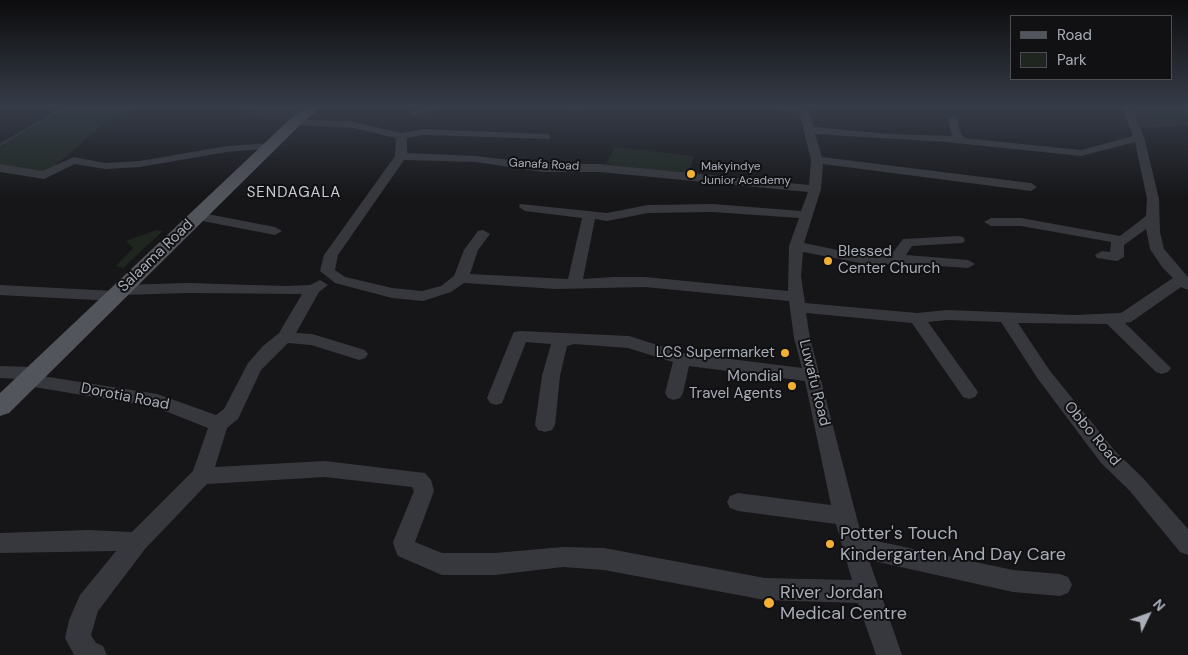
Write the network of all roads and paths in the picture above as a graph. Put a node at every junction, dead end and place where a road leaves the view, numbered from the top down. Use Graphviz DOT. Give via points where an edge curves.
graph roads {
  1 [pos="225,137"];
  2 [pos="279,138"];
  3 [pos="402,138"];
  4 [pos="811,138"];
  5 [pos="913,138"];
  6 [pos="958,138"];
  7 [pos="1139,138"];
  8 [pos="960,141"];
  9 [pos="270,146"];
  10 [pos="218,150"];
  11 [pos="401,156"];
  12 [pos="817,160"];
  13 [pos="0,168"];
  14 [pos="1031,187"];
  15 [pos="815,189"];
  16 [pos="525,207"];
  17 [pos="589,215"];
  18 [pos="807,215"];
  19 [pos="197,216"];
  20 [pos="1152,218"];
  21 [pos="991,222"];
  22 [pos="275,231"];
  23 [pos="483,234"];
  24 [pos="958,240"];
  25 [pos="1121,240"];
  26 [pos="796,246"];
  27 [pos="1102,255"];
  28 [pos="896,259"];
  29 [pos="968,264"];
  30 [pos="334,276"];
  31 [pos="461,278"];
  32 [pos="1185,282"];
  33 [pos="575,284"];
  34 [pos="313,289"];
  35 [pos="0,290"];
  36 [pos="118,293"];
  37 [pos="797,302"];
  38 [pos="1005,316"];
  39 [pos="917,318"];
  40 [pos="1111,319"];
  41 [pos="285,337"];
  42 [pos="564,340"];
  43 [pos="359,354"];
  44 [pos="682,359"];
  45 [pos="1162,368"];
  46 [pos="0,372"];
  47 [pos="31,376"];
  48 [pos="813,376"];
  49 [pos="969,392"];
  50 [pos="674,393"];
  51 [pos="496,398"];
  52 [pos="0,407"];
  53 [pos="218,424"];
  54 [pos="545,425"];
  55 [pos="202,476"];
  56 [pos="738,502"];
  57 [pos="844,516"];
  58 [pos="137,542"];
  59 [pos="0,543"];
  60 [pos="1188,545"];
  61 [pos="853,546"];
  62 [pos="1060,585"];
  63 [pos="867,592"];
  64 [pos="94,655"];
  65 [pos="890,655"];
  1 -- 10 [label="street"];
  2 -- 9 [label="main road, Salaama Road"];
  3 -- 11 [label="street"];
  4 -- 12 [label="street, Luwafu Road"];
  5 -- 8 [label="street"];
  6 -- 8 [label="street"];
  7 -- 8 [label="street" via="1081,153"];
  7 -- 20 [label="street" via="1153,199"];
  9 -- 10 [label="street"];
  9 -- 19 [label="main road, Salaama Road"];
  10 -- 13 [label="street" via="140,164 105,166 74,160 44,175"];
  11 -- 15 [label="street, Ganafa Road" via="543,168 610,169"];
  11 -- 30 [label="street" via="331,255 327,271"];
  12 -- 14 [label="street"];
  12 -- 15 [label="street, Luwafu Road"];
  15 -- 18 [label="street, Luwafu Road"];
  16 -- 17 [label="street"];
  17 -- 18 [label="street" via="613,217 648,209 712,208"];
  17 -- 33 [label="street"];
  18 -- 26 [label="street, Luwafu Road"];
  19 -- 22 [label="street"];
  19 -- 36 [label="main road, Salaama Road"];
  20 -- 25 [label="street"];
  20 -- 32 [label="street" via="1157,249 1166,264"];
  21 -- 25 [label="street" via="1058,227"];
  23 -- 31 [label="street" via="471,250"];
  24 -- 28 [label="street" via="908,242"];
  25 -- 27 [label="street" via="1116,244 1117,258"];
  26 -- 28 [label="street" via="865,261"];
  26 -- 37 [label="street, Luwafu Road" via="794,276"];
  28 -- 29 [label="street"];
  30 -- 31 [label="street" via="392,293 423,296 446,289"];
  30 -- 34 [label="street"];
  31 -- 33 [label="street"];
  32 -- 40 [label="street" via="1132,315"];
  33 -- 37 [label="street" via="645,282"];
  34 -- 36 [label="street" via="187,288"];
  34 -- 41 [label="street"];
  35 -- 36 [label="street"];
  36 -- 47 [label="main road, Salaama Road"];
  37 -- 39 [label="street"];
  37 -- 48 [label="street, Luwafu Road" via="802,338"];
  38 -- 39 [label="street"];
  38 -- 40 [label="street"];
  38 -- 60 [label="street, Obbo Road" via="1044,375 1108,457 1136,484"];
  39 -- 49 [label="street"];
  40 -- 45 [label="street"];
  41 -- 43 [label="street" via="312,340"];
  41 -- 53 [label="street" via="254,367 231,414"];
  42 -- 44 [label="street" via="628,342"];
  42 -- 51 [label="street" via="520,336"];
  42 -- 54 [label="street" via="560,343 552,376"];
  44 -- 48 [label="street"];
  44 -- 50 [label="street"];
  46 -- 47 [label="street, Dorotia Road"];
  47 -- 52 [label="main road, Salaama Road"];
  47 -- 53 [label="street, Dorotia Road" via="157,401"];
  48 -- 57 [label="street, Luwafu Road"];
  53 -- 55 [label="street"];
  55 -- 58 [label="street"];
  55 -- 63 [label="street" via="324,469 418,479 424,491 404,542 406,549 442,564 495,564 563,557 604,559 765,589"];
  56 -- 57 [label="street"];
  57 -- 61 [label="street, Luwafu Road"];
  58 -- 59 [label="street"];
  58 -- 64 [label="street" via="101,585 81,620 78,638 87,652"];
  61 -- 62 [label="street" via="1012,581"];
  61 -- 63 [label="street, Luwafu Road"];
  63 -- 65 [label="street, Luwafu Road"];
}
